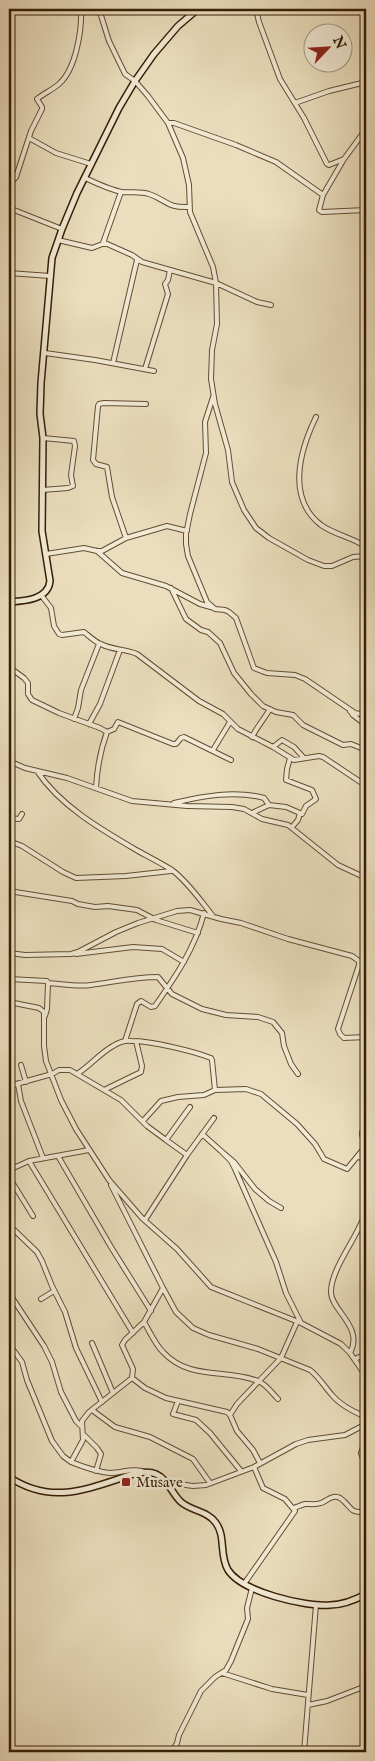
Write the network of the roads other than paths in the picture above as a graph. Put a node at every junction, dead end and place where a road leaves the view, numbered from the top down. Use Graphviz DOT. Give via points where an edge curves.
graph roads {
  1 [pos="81,9"];
  2 [pos="99,9"];
  3 [pos="198,9"];
  4 [pos="256,9"];
  5 [pos="135,81"];
  6 [pos="366,82"];
  7 [pos="295,103"];
  8 [pos="168,123"];
  9 [pos="366,129"];
  10 [pos="29,138"];
  11 [pos="344,159"];
  12 [pos="91,164"];
  13 [pos="85,178"];
  14 [pos="9,185"];
  15 [pos="121,192"];
  16 [pos="323,195"];
  17 [pos="189,207"];
  18 [pos="9,208"];
  19 [pos="366,210"];
  20 [pos="62,228"];
  21 [pos="58,240"];
  22 [pos="103,243"];
  23 [pos="137,260"];
  24 [pos="170,270"];
  25 [pos="9,273"];
  26 [pos="50,276"];
  27 [pos="216,283"];
  28 [pos="271,305"];
  29 [pos="45,353"];
  30 [pos="113,363"];
  31 [pos="145,369"];
  32 [pos="154,371"];
  33 [pos="214,395"];
  34 [pos="146,404"];
  35 [pos="316,417"];
  36 [pos="43,438"];
  37 [pos="42,490"];
  38 [pos="187,531"];
  39 [pos="126,538"];
  40 [pos="366,547"];
  41 [pos="97,551"];
  42 [pos="46,554"];
  43 [pos="366,556"];
  44 [pos="171,588"];
  45 [pos="41,595"];
  46 [pos="9,602"];
  47 [pos="215,609"];
  48 [pos="99,644"];
  49 [pos="120,650"];
  50 [pos="9,667"];
  51 [pos="270,709"];
  52 [pos="349,709"];
  53 [pos="366,715"];
  54 [pos="74,719"];
  55 [pos="230,722"];
  56 [pos="89,724"];
  57 [pos="366,725"];
  58 [pos="107,732"];
  59 [pos="252,737"];
  60 [pos="273,747"];
  61 [pos="213,750"];
  62 [pos="366,750"];
  63 [pos="290,758"];
  64 [pos="304,758"];
  65 [pos="231,760"];
  66 [pos="9,761"];
  67 [pos="37,771"];
  68 [pos="96,788"];
  69 [pos="366,789"];
  70 [pos="169,804"];
  71 [pos="269,805"];
  72 [pos="300,813"];
  73 [pos="22,814"];
  74 [pos="252,814"];
  75 [pos="9,818"];
  76 [pos="292,827"];
  77 [pos="9,841"];
  78 [pos="173,871"];
  79 [pos="366,878"];
  80 [pos="9,892"];
  81 [pos="204,913"];
  82 [pos="213,916"];
  83 [pos="153,918"];
  84 [pos="198,933"];
  85 [pos="9,953"];
  86 [pos="73,954"];
  87 [pos="184,962"];
  88 [pos="9,979"];
  89 [pos="48,983"];
  90 [pos="168,988"];
  91 [pos="9,1002"];
  92 [pos="45,1016"];
  93 [pos="366,1037"];
  94 [pos="126,1041"];
  95 [pos="136,1041"];
  96 [pos="21,1065"];
  97 [pos="52,1074"];
  98 [pos="77,1074"];
  99 [pos="298,1074"];
  100 [pos="26,1082"];
  101 [pos="18,1084"];
  102 [pos="9,1086"];
  103 [pos="104,1090"];
  104 [pos="215,1090"];
  105 [pos="190,1107"];
  106 [pos="214,1118"];
  107 [pos="143,1121"];
  108 [pos="366,1127"];
  109 [pos="202,1134"];
  110 [pos="166,1140"];
  111 [pos="365,1148"];
  112 [pos="89,1150"];
  113 [pos="221,1152"];
  114 [pos="187,1155"];
  115 [pos="58,1156"];
  116 [pos="358,1157"];
  117 [pos="43,1158"];
  118 [pos="366,1159"];
  119 [pos="28,1161"];
  120 [pos="9,1170"];
  121 [pos="9,1177"];
  122 [pos="109,1180"];
  123 [pos="282,1208"];
  124 [pos="366,1211"];
  125 [pos="34,1216"];
  126 [pos="145,1220"];
  127 [pos="9,1225"];
  128 [pos="16,1232"];
  129 [pos="9,1234"];
  130 [pos="163,1288"];
  131 [pos="54,1291"];
  132 [pos="9,1293"];
  133 [pos="41,1299"];
  134 [pos="151,1311"];
  135 [pos="144,1322"];
  136 [pos="299,1323"];
  137 [pos="133,1333"];
  138 [pos="9,1344"];
  139 [pos="92,1344"];
  140 [pos="350,1352"];
  141 [pos="366,1354"];
  142 [pos="281,1358"];
  143 [pos="355,1359"];
  144 [pos="366,1376"];
  145 [pos="132,1378"];
  146 [pos="259,1382"];
  147 [pos="113,1393"];
  148 [pos="278,1399"];
  149 [pos="178,1401"];
  150 [pos="102,1402"];
  151 [pos="92,1410"];
  152 [pos="230,1415"];
  153 [pos="366,1417"];
  154 [pos="366,1424"];
  155 [pos="82,1428"];
  156 [pos="84,1435"];
  157 [pos="366,1438"];
  158 [pos="71,1462"];
  159 [pos="260,1464"];
  160 [pos="254,1467"];
  161 [pos="366,1467"];
  162 [pos="96,1471"];
  163 [pos="241,1471"];
  164 [pos="143,1472"];
  165 [pos="9,1477"];
  166 [pos="210,1483"];
  167 [pos="168,1484"];
  168 [pos="294,1508"];
  169 [pos="366,1511"];
  170 [pos="244,1584"];
  171 [pos="252,1588"];
  172 [pos="366,1594"];
  173 [pos="316,1604"];
  174 [pos="222,1673"];
  175 [pos="366,1686"];
  176 [pos="308,1695"];
  177 [pos="308,1705"];
  178 [pos="172,1752"];
  179 [pos="304,1752"];
  1 -- 10 [label="street" via="80,33 73,60 59,84 37,99 42,109"];
  2 -- 5 [label="street" via="115,55 125,74"];
  3 -- 5 [label="main road" via="178,26"];
  4 -- 7 [label="street" via="280,79"];
  5 -- 8 [label="street"];
  5 -- 12 [label="main road"];
  6 -- 7 [label="street"];
  7 -- 11 [label="street" via="327,164"];
  8 -- 16 [label="street" via="276,162"];
  8 -- 17 [label="street" via="183,158"];
  9 -- 11 [label="street"];
  10 -- 12 [label="street" via="59,154"];
  10 -- 14 [label="street" via="16,177"];
  11 -- 16 [label="street"];
  12 -- 13 [label="main road"];
  13 -- 15 [label="street"];
  13 -- 20 [label="main road"];
  15 -- 17 [label="street" via="142,192 177,208"];
  15 -- 22 [label="street"];
  16 -- 19 [label="street" via="319,205 322,212"];
  17 -- 27 [label="street" via="213,266"];
  18 -- 20 [label="street"];
  20 -- 21 [label="main road"];
  21 -- 22 [label="street" via="92,248"];
  21 -- 26 [label="main road"];
  22 -- 23 [label="street"];
  23 -- 24 [label="street"];
  23 -- 30 [label="street"];
  24 -- 27 [label="street"];
  24 -- 31 [label="street" via="165,284 168,294"];
  25 -- 26 [label="street"];
  26 -- 29 [label="main road"];
  27 -- 28 [label="street"];
  27 -- 33 [label="street" via="217,324 210,369"];
  29 -- 30 [label="street"];
  29 -- 36 [label="main road" via="40,414"];
  30 -- 31 [label="street"];
  31 -- 32 [label="street"];
  33 -- 38 [label="street" via="205,422 206,452"];
  33 -- 43 [label="street" via="235,491 256,528 308,560 324,566"];
  34 -- 39 [label="street" via="104,403 98,406 93,460 106,467"];
  35 -- 40 [label="street" via="308,433 300,465 298,481 303,500 320,524"];
  36 -- 37 [label="main road"];
  36 -- 37 [label="street" via="74,441 75,446 71,475 73,486"];
  37 -- 42 [label="main road" via="42,531"];
  38 -- 39 [label="street" via="168,526"];
  38 -- 47 [label="street" via="188,556 206,602"];
  39 -- 41 [label="street"];
  41 -- 42 [label="street" via="84,548"];
  41 -- 44 [label="street" via="122,573"];
  42 -- 45 [label="main road" via="50,581 49,588"];
  44 -- 47 [label="street" via="205,607"];
  44 -- 51 [label="street" via="186,619 215,638 234,673 257,700"];
  45 -- 46 [label="main road" via="30,600"];
  45 -- 48 [label="street" via="51,608 58,634 84,632"];
  47 -- 52 [label="street" via="225,610 236,618 254,668 305,678"];
  48 -- 49 [label="street"];
  48 -- 54 [label="street" via="81,690"];
  49 -- 55 [label="street" via="147,661"];
  49 -- 56 [label="street"];
  50 -- 54 [label="street" via="28,683 28,694 32,700"];
  51 -- 59 [label="street"];
  51 -- 62 [label="street" via="293,715 303,725 343,745 351,744"];
  52 -- 53 [label="street"];
  52 -- 57 [label="street"];
  54 -- 56 [label="street"];
  55 -- 59 [label="street"];
  55 -- 61 [label="street"];
  56 -- 58 [label="street"];
  58 -- 61 [label="street" via="118,722 173,744 184,737"];
  58 -- 68 [label="street" via="98,764"];
  59 -- 60 [label="street"];
  60 -- 63 [label="street"];
  60 -- 64 [label="street" via="282,740 294,746"];
  61 -- 65 [label="street"];
  63 -- 64 [label="street"];
  63 -- 72 [label="street" via="286,780 312,790 316,799"];
  64 -- 69 [label="street" via="323,757"];
  66 -- 67 [label="street"];
  67 -- 68 [label="street"];
  67 -- 78 [label="street" via="57,795 84,816"];
  68 -- 70 [label="street" via="132,801"];
  70 -- 71 [label="street" via="203,796 252,794 264,798"];
  70 -- 74 [label="street" via="232,807"];
  71 -- 72 [label="street"];
  71 -- 74 [label="street"];
  72 -- 76 [label="street"];
  73 -- 75 [label="street" via="19,819"];
  74 -- 76 [label="street"];
  76 -- 79 [label="street" via="338,865"];
  77 -- 78 [label="street" via="76,878"];
  78 -- 82 [label="street"];
  80 -- 83 [label="street" via="137,910"];
  81 -- 82 [label="street"];
  81 -- 83 [label="street" via="186,910"];
  81 -- 84 [label="street"];
  82 -- 93 [label="street" via="357,959 360,965 338,1029 344,1038"];
  83 -- 84 [label="street"];
  83 -- 86 [label="street"];
  84 -- 87 [label="street"];
  85 -- 86 [label="street"];
  86 -- 87 [label="street" via="133,947 162,949"];
  87 -- 90 [label="street"];
  88 -- 89 [label="street"];
  89 -- 90 [label="street" via="74,986 158,977"];
  89 -- 92 [label="street"];
  90 -- 94 [label="street" via="153,1007 141,1001 137,1004"];
  90 -- 99 [label="street" via="172,994 202,1009 226,1015 258,1016 273,1022 282,1033 291,1064"];
  91 -- 92 [label="street" via="42,1009"];
  92 -- 97 [label="street" via="44,1046"];
  94 -- 95 [label="street"];
  94 -- 98 [label="street" via="103,1052"];
  95 -- 103 [label="street" via="141,1072"];
  95 -- 104 [label="street" via="211,1058"];
  96 -- 100 [label="street"];
  97 -- 98 [label="street" via="64,1069"];
  97 -- 100 [label="street"];
  97 -- 112 [label="street" via="61,1100"];
  98 -- 103 [label="street"];
  100 -- 101 [label="street"];
  101 -- 102 [label="street"];
  101 -- 117 [label="street" via="21,1101"];
  103 -- 107 [label="street" via="121,1100"];
  104 -- 107 [label="street" via="204,1095 161,1101"];
  104 -- 116 [label="street" via="246,1089 261,1094 297,1124 324,1159 347,1169"];
  105 -- 110 [label="street"];
  106 -- 109 [label="street"];
  107 -- 110 [label="street"];
  108 -- 111 [label="street" via="362,1134"];
  109 -- 113 [label="street"];
  109 -- 114 [label="street"];
  110 -- 114 [label="street"];
  111 -- 116 [label="street"];
  112 -- 115 [label="street"];
  112 -- 122 [label="street"];
  113 -- 123 [label="street" via="234,1162 255,1189"];
  113 -- 136 [label="street" via="235,1169"];
  114 -- 126 [label="street"];
  115 -- 117 [label="street"];
  115 -- 134 [label="street"];
  116 -- 118 [label="street"];
  117 -- 119 [label="street"];
  119 -- 120 [label="street"];
  119 -- 137 [label="street"];
  121 -- 125 [label="street"];
  122 -- 126 [label="street"];
  122 -- 130 [label="street"];
  124 -- 140 [label="street" via="339,1265 331,1290 354,1339"];
  126 -- 136 [label="street" via="211,1287"];
  127 -- 128 [label="street"];
  128 -- 129 [label="street"];
  128 -- 131 [label="street" via="37,1252"];
  130 -- 134 [label="street"];
  130 -- 142 [label="street" via="176,1312 193,1328"];
  131 -- 133 [label="street"];
  131 -- 150 [label="street"];
  132 -- 155 [label="street" via="44,1346 61,1392"];
  134 -- 135 [label="street"];
  135 -- 137 [label="street"];
  135 -- 146 [label="street" via="163,1352 176,1362 196,1372 228,1374"];
  136 -- 140 [label="street" via="341,1344"];
  136 -- 142 [label="street"];
  137 -- 145 [label="street" via="122,1345 133,1369"];
  138 -- 158 [label="street" via="22,1362 52,1441"];
  139 -- 147 [label="street"];
  140 -- 143 [label="street"];
  141 -- 143 [label="street"];
  142 -- 146 [label="street"];
  142 -- 153 [label="street" via="310,1370 333,1396"];
  143 -- 144 [label="street"];
  145 -- 147 [label="street"];
  145 -- 149 [label="street" via="154,1392"];
  146 -- 148 [label="street"];
  146 -- 152 [label="street"];
  147 -- 150 [label="street"];
  149 -- 152 [label="street"];
  149 -- 163 [label="street" via="173,1414 196,1420"];
  150 -- 151 [label="street"];
  151 -- 155 [label="street" via="82,1421"];
  151 -- 166 [label="street" via="115,1427 150,1437 193,1459"];
  152 -- 159 [label="street"];
  154 -- 159 [label="street" via="345,1435 296,1444"];
  155 -- 156 [label="street"];
  156 -- 158 [label="street"];
  156 -- 162 [label="street" via="101,1454"];
  157 -- 161 [label="street" via="361,1454"];
  158 -- 162 [label="street"];
  159 -- 160 [label="street"];
  160 -- 163 [label="street"];
  160 -- 168 [label="street" via="263,1488"];
  162 -- 164 [label="street"];
  163 -- 166 [label="street"];
  164 -- 165 [label="main road" via="99,1486 55,1493 34,1490"];
  164 -- 167 [label="main road" via="156,1474"];
  166 -- 167 [label="street" via="199,1486"];
  167 -- 170 [label="main road" via="180,1501 209,1516 217,1525 222,1534 226,1565"];
  168 -- 169 [label="street" via="337,1497 356,1512"];
  168 -- 170 [label="street" via="294,1514"];
  170 -- 171 [label="main road"];
  171 -- 173 [label="main road" via="264,1594"];
  171 -- 174 [label="street" via="248,1619 228,1668"];
  172 -- 173 [label="main road" via="346,1603"];
  173 -- 176 [label="street"];
  174 -- 176 [label="street" via="272,1689"];
  174 -- 178 [label="street" via="201,1691"];
  175 -- 177 [label="street"];
  176 -- 177 [label="street"];
  177 -- 179 [label="street"];
}
